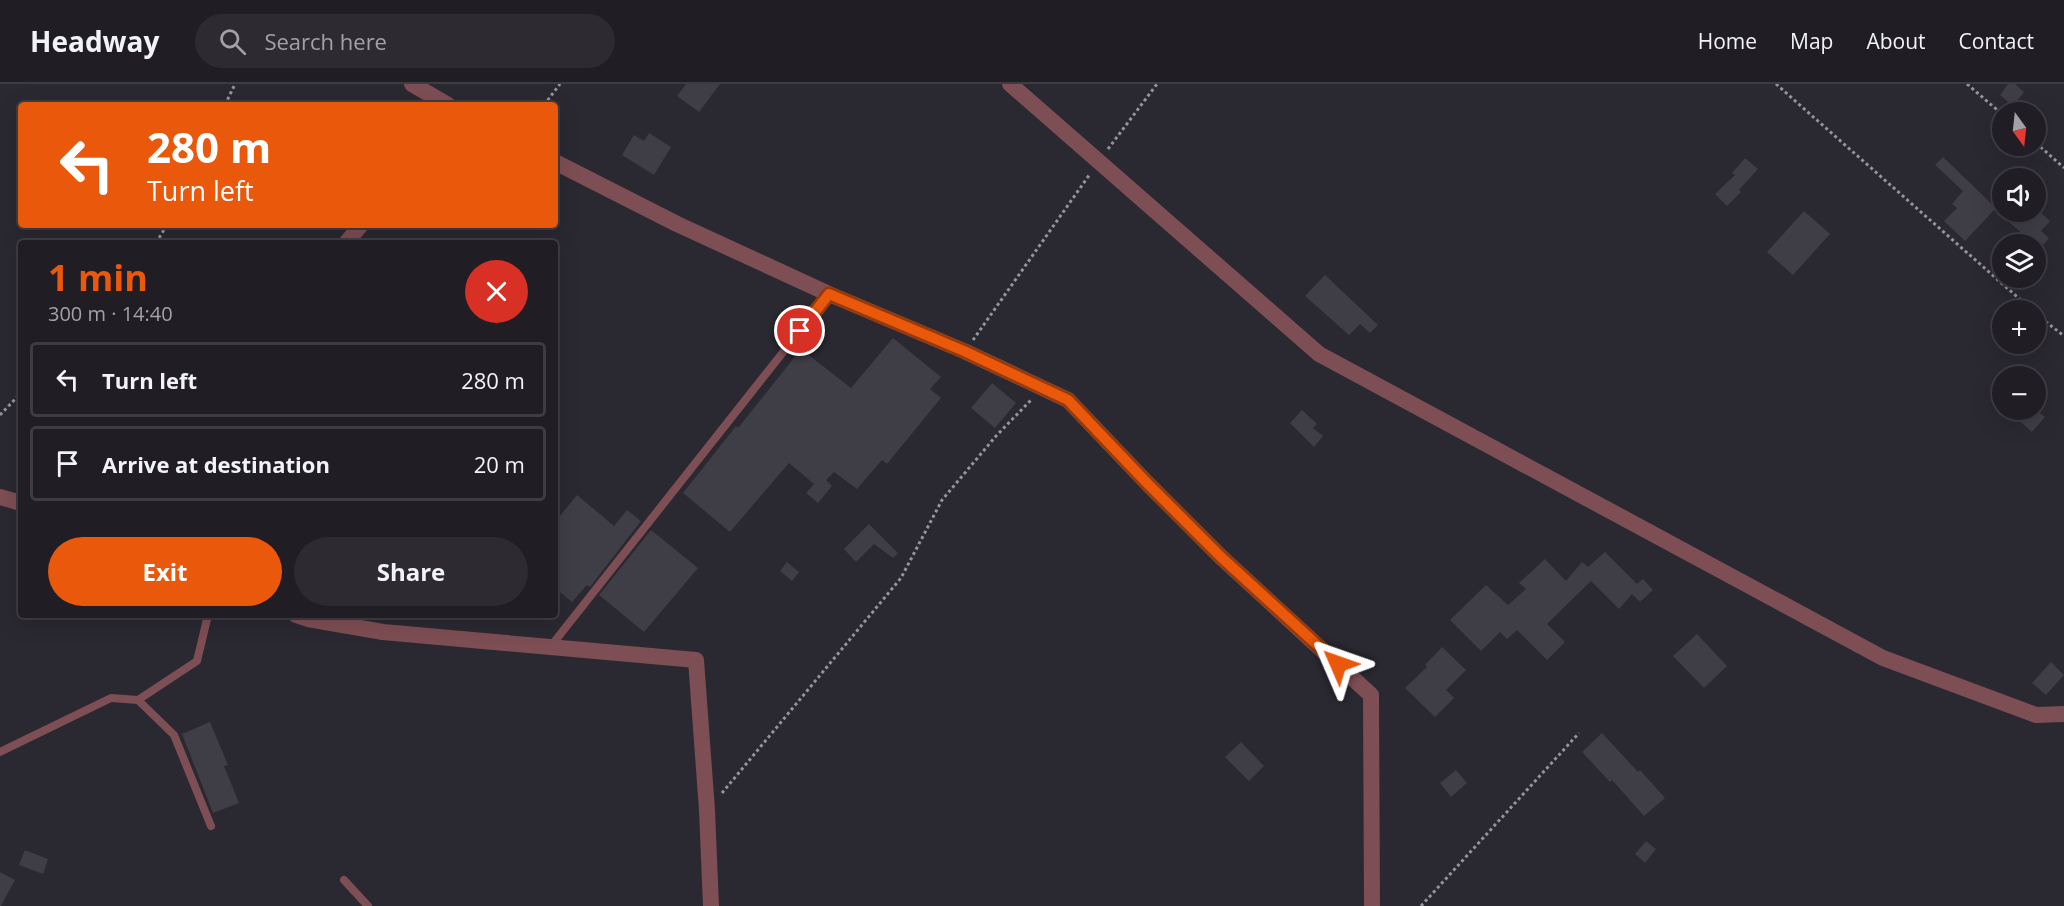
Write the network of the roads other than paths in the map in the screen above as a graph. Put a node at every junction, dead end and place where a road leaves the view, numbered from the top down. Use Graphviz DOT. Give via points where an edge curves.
graph roads {
  1 [pos="412,84"];
  2 [pos="1010,84"];
  3 [pos="443,102"];
  4 [pos="558,164"];
  5 [pos="358,228"];
  6 [pos="348,240"];
  7 [pos="829,294"];
  8 [pos="0,497"];
  9 [pos="18,502"];
  10 [pos="207,618"];
  11 [pos="305,618"];
  12 [pos="550,646"];
  13 [pos="138,700"];
  14 [pos="2064,714"];
  15 [pos="0,752"];
  16 [pos="211,826"];
  17 [pos="344,880"];
  18 [pos="368,906"];
  19 [pos="711,906"];
  20 [pos="1372,906"];
  1 -- 3 [label="street"];
  2 -- 14 [label="street" via="1319,354 1883,658 2036,715"];
  4 -- 7 [label="street"];
  5 -- 6 [label="street"];
  7 -- 12 [label="lane"];
  7 -- 20 [label="street" via="1068,400 1221,557 1371,695"];
  8 -- 9 [label="street"];
  10 -- 13 [label="lane" via="197,661"];
  11 -- 12 [label="street" via="382,632"];
  12 -- 19 [label="street" via="696,660"];
  13 -- 15 [label="lane" via="111,698"];
  13 -- 16 [label="lane" via="174,735"];
  17 -- 18 [label="lane"];
}
